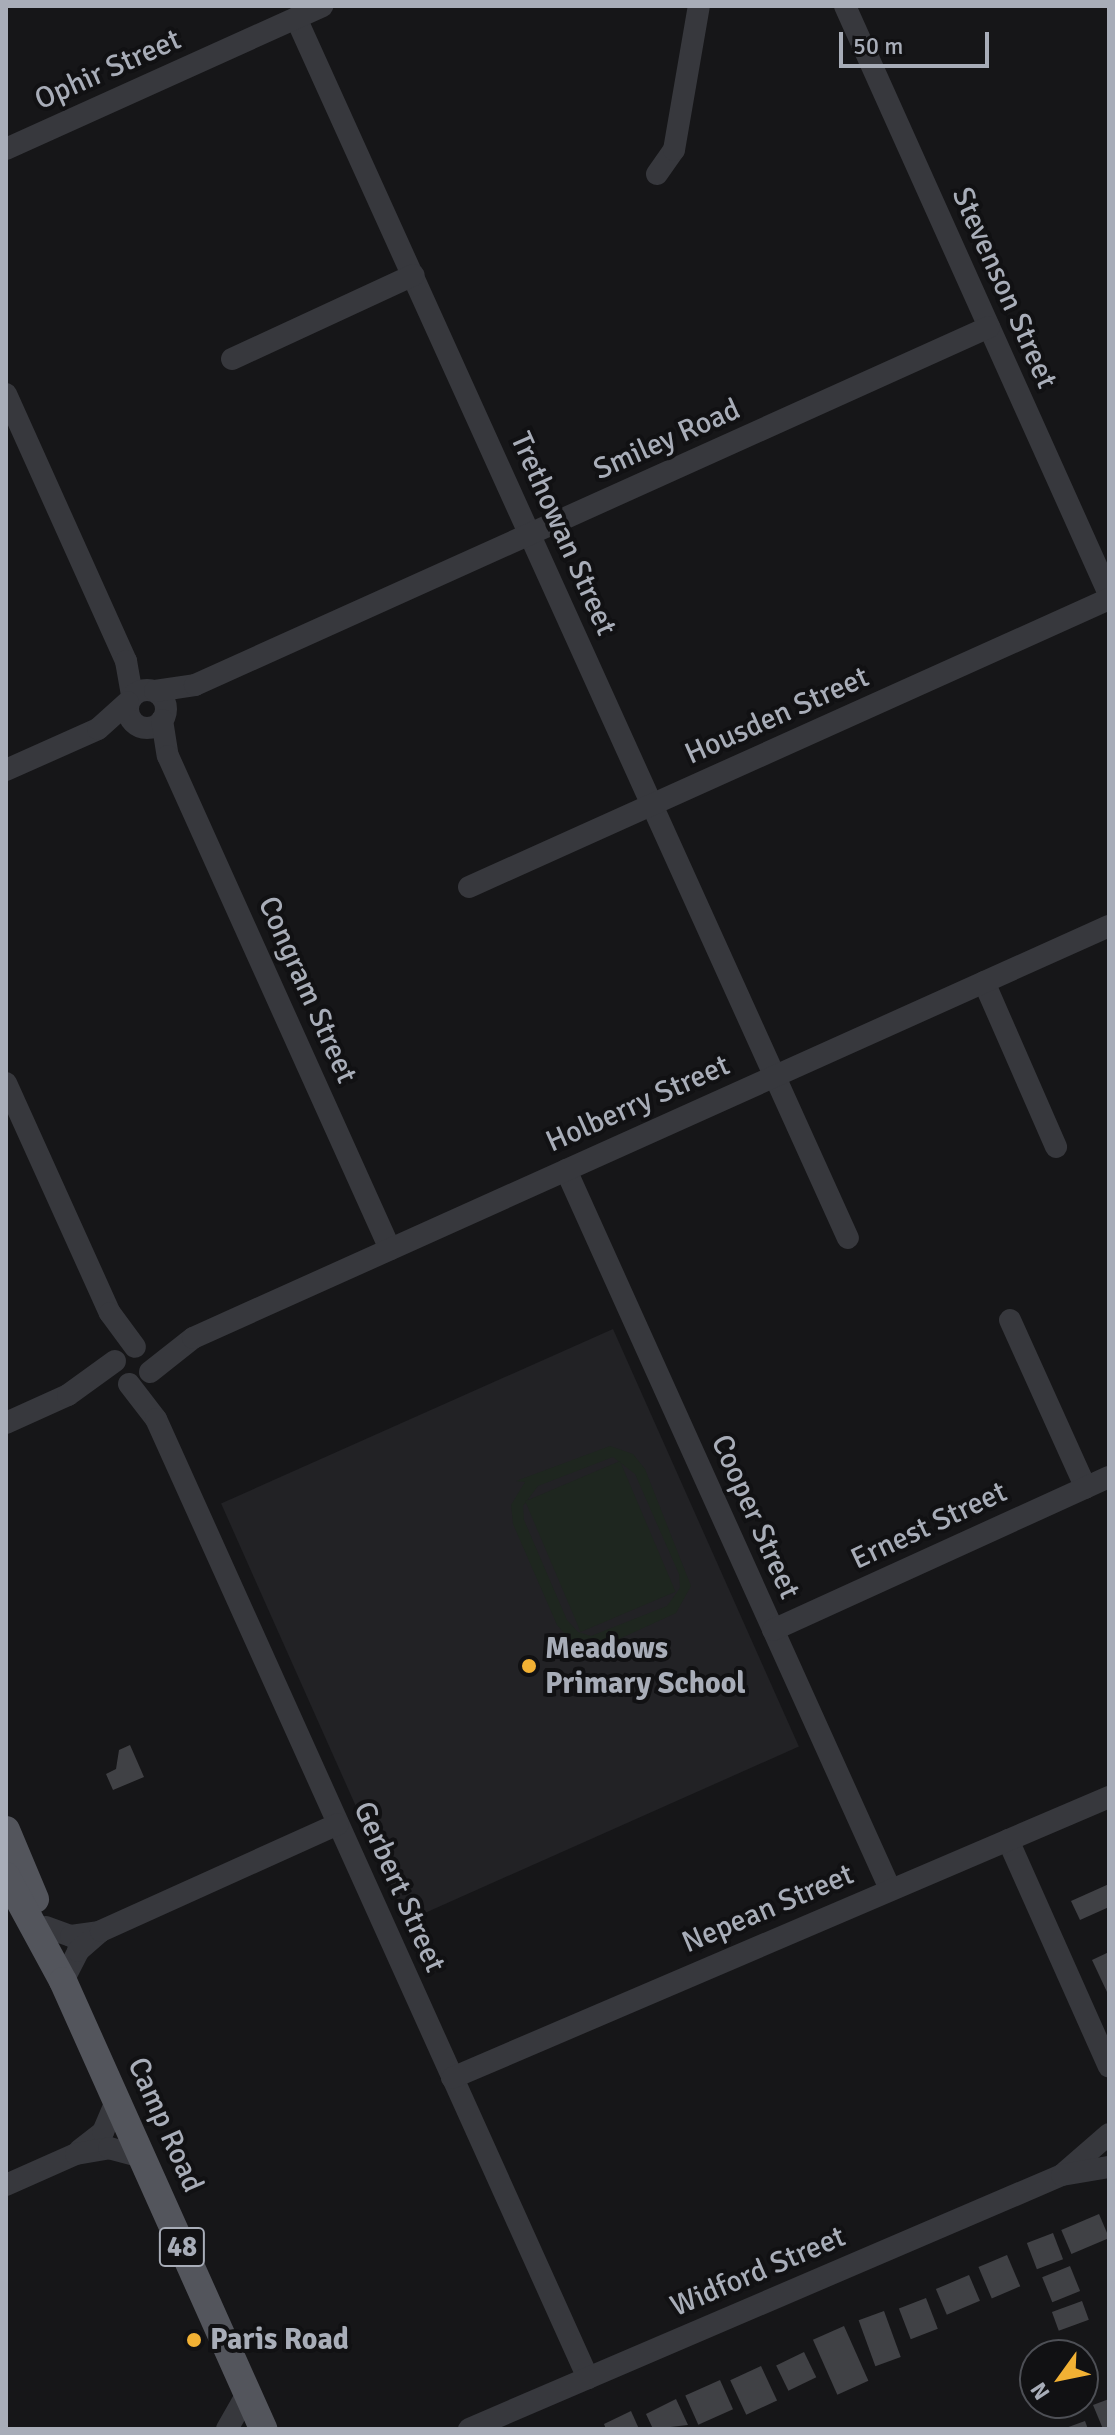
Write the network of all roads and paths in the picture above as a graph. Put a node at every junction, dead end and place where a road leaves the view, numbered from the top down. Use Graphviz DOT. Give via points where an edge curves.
graph roads {
  1 [pos="322,6"];
  2 [pos="699,6"];
  3 [pos="845,6"];
  4 [pos="296,18"];
  5 [pos="6,149"];
  6 [pos="657,174"];
  7 [pos="414,275"];
  8 [pos="989,327"];
  9 [pos="232,359"];
  10 [pos="6,394"];
  11 [pos="530,534"];
  12 [pos="1109,597"];
  13 [pos="195,685"];
  14 [pos="142,695"];
  15 [pos="153,722"];
  16 [pos="98,729"];
  17 [pos="6,770"];
  18 [pos="653,805"];
  19 [pos="469,887"];
  20 [pos="1109,926"];
  21 [pos="984,982"];
  22 [pos="775,1076"];
  23 [pos="6,1083"];
  24 [pos="1056,1147"];
  25 [pos="566,1170"];
  26 [pos="848,1238"];
  27 [pos="390,1249"];
  28 [pos="1010,1320"];
  29 [pos="193,1338"];
  30 [pos="126,1353"];
  31 [pos="137,1379"];
  32 [pos="68,1395"];
  33 [pos="6,1423"];
  34 [pos="1109,1477"];
  35 [pos="1086,1488"];
  36 [pos="773,1630"];
  37 [pos="1109,1797"];
  38 [pos="338,1824"];
  39 [pos="6,1830"];
  40 [pos="1008,1840"];
  41 [pos="6,1876"];
  42 [pos="890,1889"];
  43 [pos="46,1927"];
  44 [pos="101,1931"];
  45 [pos="63,1981"];
  46 [pos="1109,2067"];
  47 [pos="452,2078"];
  48 [pos="116,2101"];
  49 [pos="1109,2134"];
  50 [pos="76,2154"];
  51 [pos="142,2157"];
  52 [pos="1109,2167"];
  53 [pos="1062,2175"];
  54 [pos="6,2185"];
  55 [pos="588,2378"];
  56 [pos="247,2394"];
  57 [pos="473,2428"];
  58 [pos="227,2429"];
  59 [pos="263,2429"];
  1 -- 4 [label="street, Ophir Street"];
  2 -- 6 [label="street" via="674,150"];
  3 -- 8 [label="street, Stevenson Street"];
  4 -- 5 [label="street, Ophir Street"];
  4 -- 7 [label="street, Trethowan Street"];
  7 -- 9 [label="street"];
  7 -- 11 [label="street, Trethowan Street"];
  8 -- 11 [label="street, Smiley Road"];
  8 -- 12 [label="street, Stevenson Street"];
  10 -- 14 [label="street"];
  11 -- 13 [label="street, Smiley Road"];
  11 -- 18 [label="street, Trethowan Street"];
  12 -- 18 [label="street, Housden Street"];
  13 -- 14 [label="street, Smiley Road"];
  13 -- 15 [label="street, Smiley Road"];
  14 -- 15 [label="street" via="165,703"];
  14 -- 15 [label="street" via="128,713"];
  14 -- 16 [label="street"];
  15 -- 16 [label="street"];
  15 -- 27 [label="street, Congram Street"];
  16 -- 17 [label="street"];
  18 -- 19 [label="street, Housden Street"];
  18 -- 22 [label="street, Trethowan Street"];
  20 -- 21 [label="street, Holberry Street"];
  21 -- 22 [label="street, Holberry Street"];
  21 -- 24 [label="street"];
  22 -- 25 [label="street, Holberry Street"];
  22 -- 26 [label="street, Trethowan Street"];
  23 -- 30 [label="street"];
  25 -- 27 [label="street, Holberry Street"];
  25 -- 36 [label="street, Cooper Street"];
  27 -- 29 [label="street, Holberry Street"];
  28 -- 35 [label="street"];
  29 -- 30 [label="street, Holberry Street"];
  29 -- 31 [label="street, Holberry Street"];
  30 -- 31 [label="street" via="115,1371"];
  30 -- 31 [label="street" via="150,1361"];
  30 -- 32 [label="street, Holberry Street"];
  31 -- 32 [label="street, Holberry Street"];
  31 -- 38 [label="street, Gerbert Street"];
  32 -- 33 [label="street, Holberry Street"];
  34 -- 35 [label="street, Ernest Street"];
  35 -- 36 [label="street, Ernest Street"];
  36 -- 42 [label="street, Cooper Street"];
  37 -- 40 [label="street, Nepean Street"];
  38 -- 44 [label="street"];
  38 -- 47 [label="street, Gerbert Street"];
  39 -- 43 [label="main road, Camp Road / 48"];
  40 -- 42 [label="street, Nepean Street"];
  40 -- 46 [label="street"];
  41 -- 45 [label="main road, Camp Road / 48"];
  42 -- 47 [label="street, Nepean Street"];
  43 -- 44 [label="street" via="71,1936"];
  43 -- 45 [label="main road, Camp Road / 48"];
  44 -- 45 [label="street" via="78,1951"];
  45 -- 48 [label="main road, Camp Road / 48"];
  47 -- 55 [label="street, Gerbert Street"];
  48 -- 50 [label="street" via="103,2132"];
  48 -- 51 [label="main road, Camp Road / 48"];
  49 -- 53 [label="street, Widford Street"];
  50 -- 51 [label="street" via="109,2148"];
  50 -- 54 [label="street"];
  51 -- 56 [label="main road, Camp Road / 48"];
  52 -- 53 [label="street, Widford Street"];
  53 -- 55 [label="street, Widford Street"];
  55 -- 57 [label="street, Widford Street"];
  56 -- 58 [label="street"];
  56 -- 59 [label="main road, Camp Road / 48"];
}
